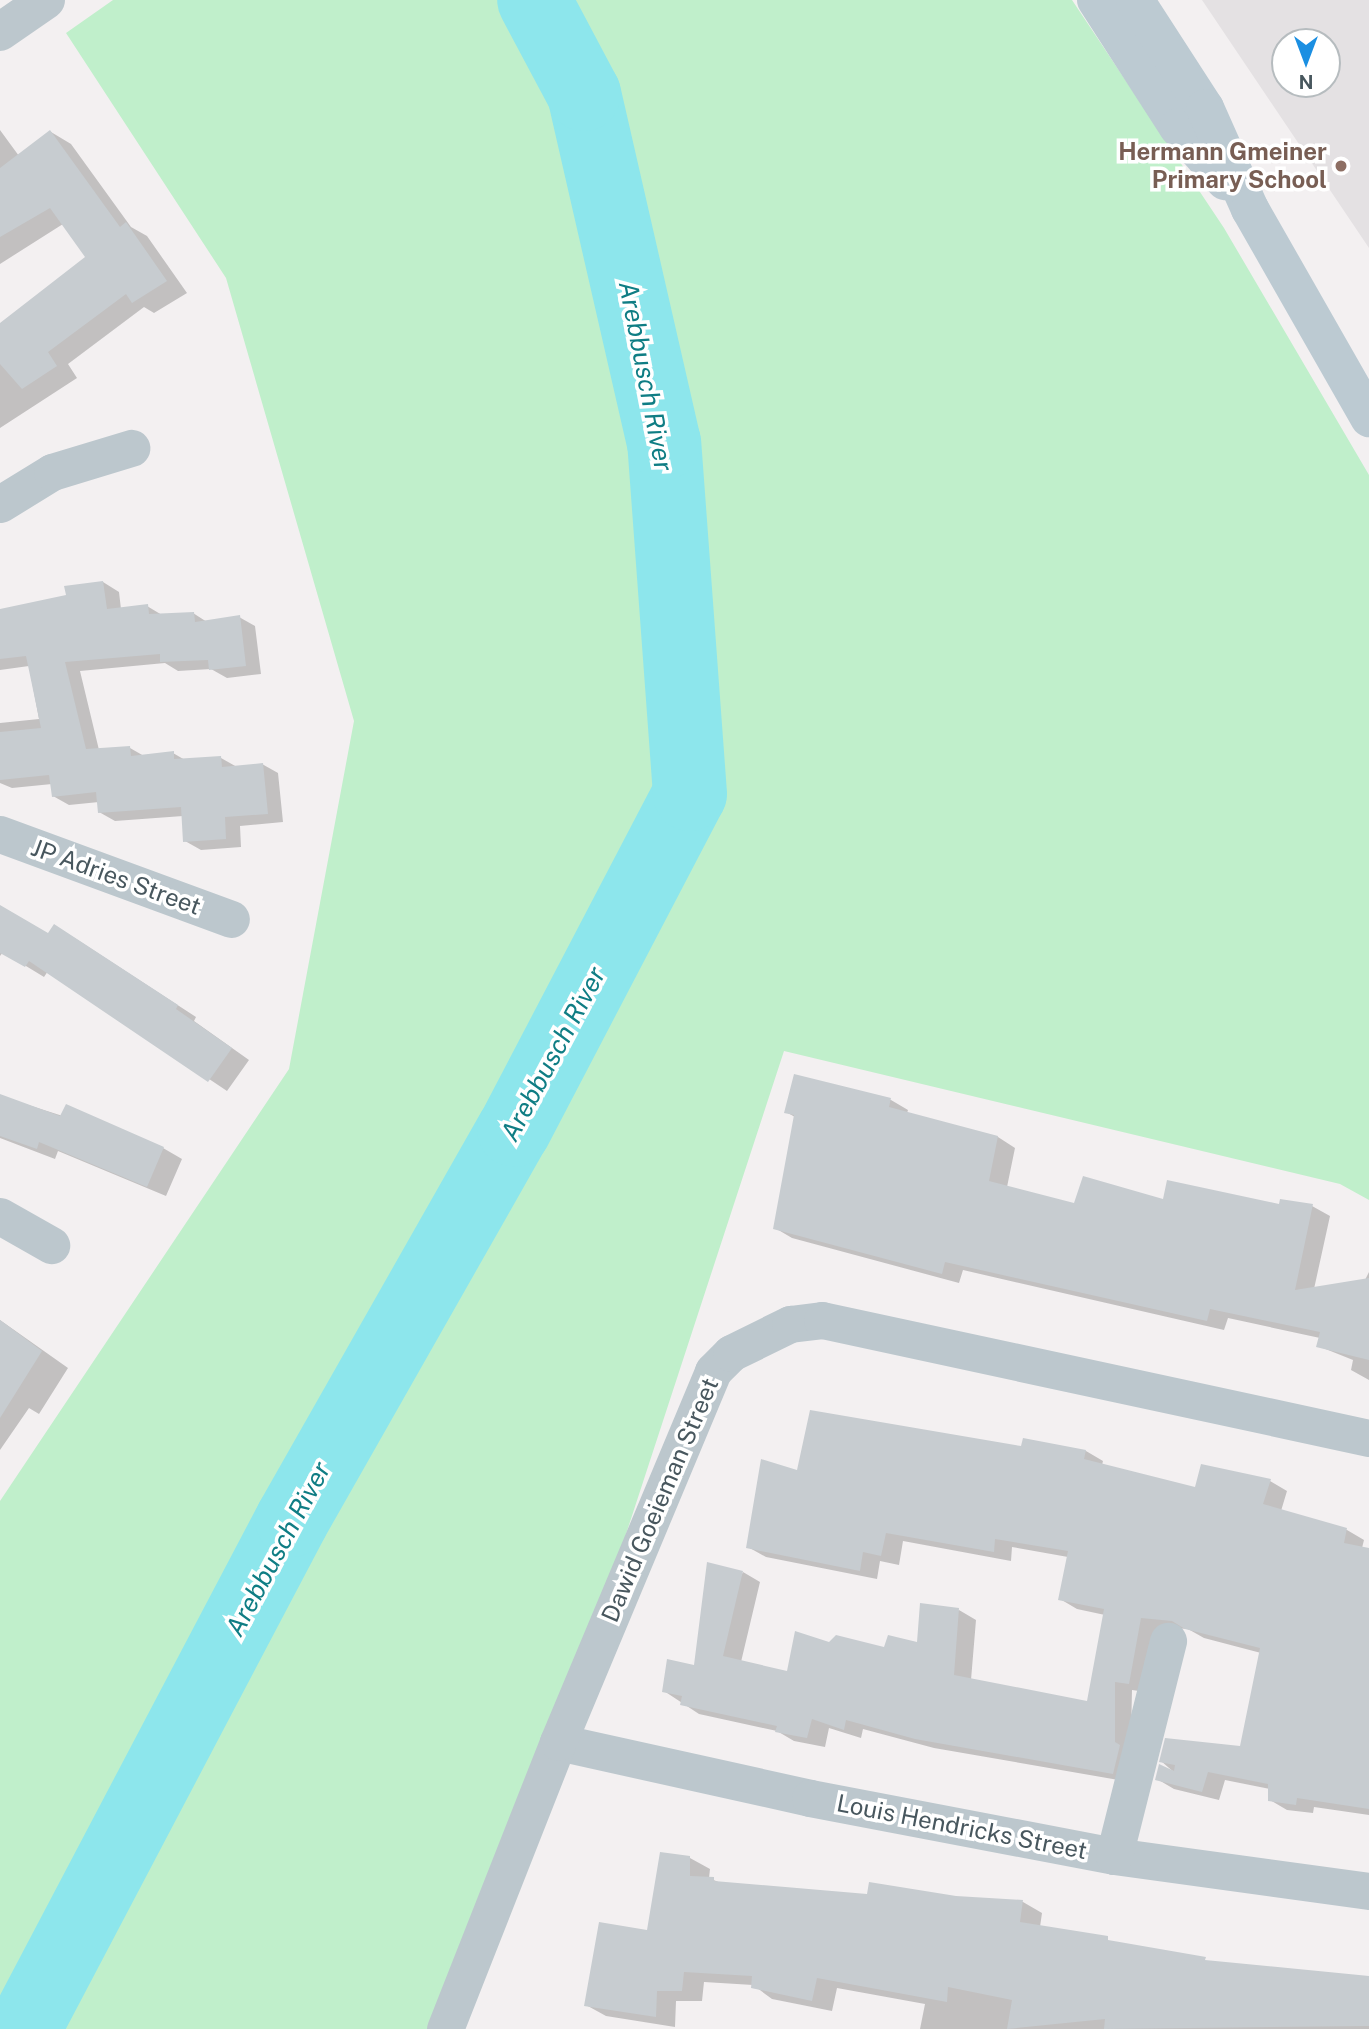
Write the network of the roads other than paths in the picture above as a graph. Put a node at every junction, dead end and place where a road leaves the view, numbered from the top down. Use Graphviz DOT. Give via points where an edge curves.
graph roads {
  1 [pos="46,0"];
  2 [pos="1096,0"];
  3 [pos="1135,0"];
  4 [pos="0,32"];
  5 [pos="1250,209"];
  6 [pos="1369,418"];
  7 [pos="131,448"];
  8 [pos="0,504"];
  9 [pos="0,834"];
  10 [pos="231,919"];
  11 [pos="0,1216"];
  12 [pos="51,1245"];
  13 [pos="1369,1438"];
  14 [pos="1168,1641"];
  15 [pos="558,1742"];
  16 [pos="1114,1856"];
  17 [pos="1369,1891"];
  18 [pos="445,2029"];
  1 -- 4 [label="street"];
  2 -- 5 [label="main road" via="1178,127"];
  3 -- 5 [label="main road" via="1205,108"];
  5 -- 6 [label="main road"];
  7 -- 8 [label="street" via="52,472"];
  9 -- 10 [label="street, JP Adries Street"];
  11 -- 12 [label="street"];
  13 -- 15 [label="street, Dawid Goeieman Street" via="861,1325 822,1320 790,1324 731,1353 713,1371"];
  14 -- 16 [label="street"];
  15 -- 16 [label="street, Louis Hendricks Street" via="810,1798"];
  15 -- 18 [label="street, Dawid Goeieman Street"];
  16 -- 17 [label="street, Louis Hendricks Street"];
}
